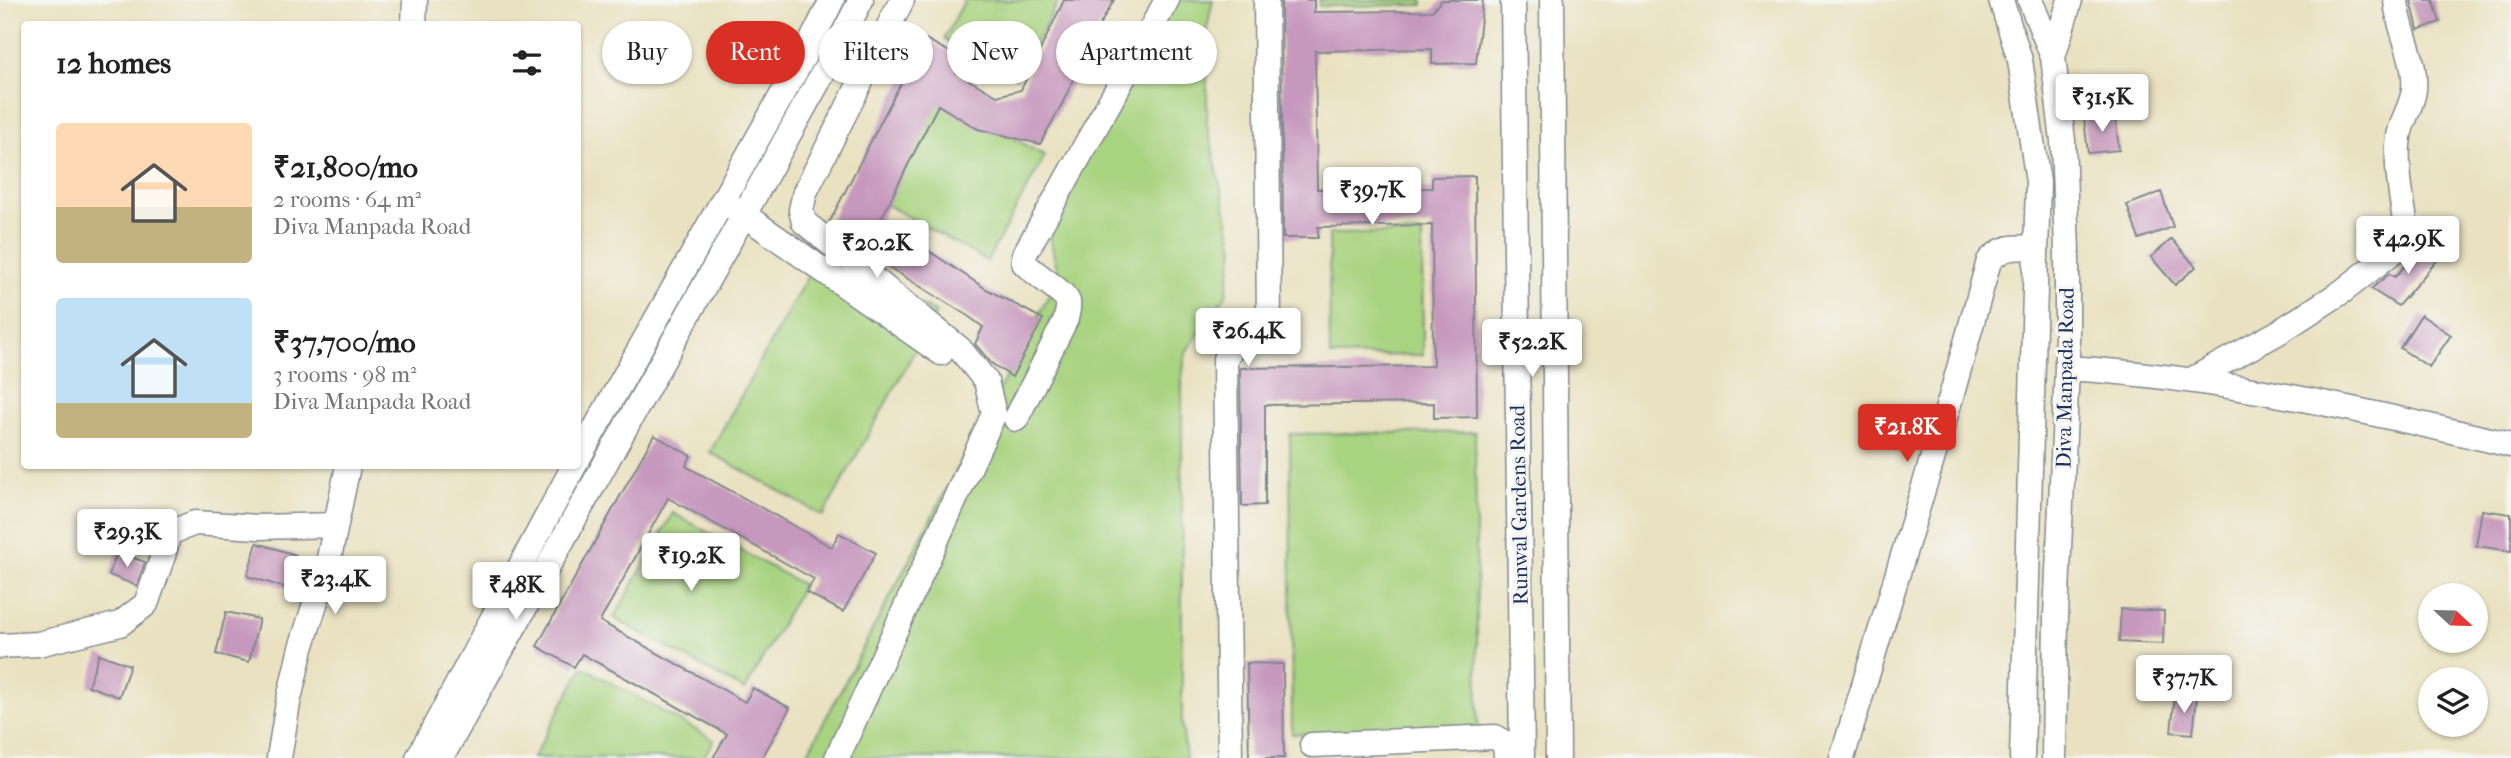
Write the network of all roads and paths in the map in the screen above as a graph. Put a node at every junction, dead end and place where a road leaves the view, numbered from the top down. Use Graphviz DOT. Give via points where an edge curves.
graph roads {
  1 [pos="415,0"];
  2 [pos="832,0"];
  3 [pos="861,0"];
  4 [pos="902,0"];
  5 [pos="1167,0"];
  6 [pos="1266,0"];
  7 [pos="1513,0"];
  8 [pos="1552,0"];
  9 [pos="2001,0"];
  10 [pos="2030,0"];
  11 [pos="2070,0"];
  12 [pos="2396,0"];
  13 [pos="414,21"];
  14 [pos="2053,57"];
  15 [pos="2021,66"];
  16 [pos="733,207"];
  17 [pos="2036,248"];
  18 [pos="2067,368"];
  19 [pos="2191,380"];
  20 [pos="986,381"];
  21 [pos="1016,419"];
  22 [pos="581,443"];
  23 [pos="2511,445"];
  24 [pos="347,469"];
  25 [pos="572,469"];
  26 [pos="336,525"];
  27 [pos="0,646"];
  28 [pos="1312,745"];
  29 [pos="279,758"];
  30 [pos="418,758"];
  31 [pos="441,758"];
  32 [pos="837,758"];
  33 [pos="1230,758"];
  34 [pos="1506,758"];
  35 [pos="1522,758"];
  36 [pos="1558,758"];
  37 [pos="1842,758"];
  38 [pos="2022,758"];
  39 [pos="2054,758"];
  1 -- 13 [label="street"];
  2 -- 16 [label="street"];
  3 -- 16 [label="street" via="827,66"];
  4 -- 20 [label="street" via="805,192 801,210 804,222 960,349"];
  5 -- 21 [label="street" via="1024,255 1024,264 1066,298 1069,306"];
  6 -- 33 [label="street" via="1269,321 1260,334 1234,345 1225,359"];
  7 -- 35 [label="street, Runwal Gardens Road"];
  8 -- 36 [label="street, Runwal Gardens Road"];
  9 -- 15 [label="street"];
  10 -- 14 [label="street"];
  11 -- 14 [label="street, Diva Manpada Road"];
  12 -- 19 [label="street" via="2397,17 2413,62 2414,90 2399,137 2408,240 2343,291"];
  14 -- 15 [label="street"];
  14 -- 18 [label="street, Diva Manpada Road" via="2063,141"];
  15 -- 17 [label="street" via="2038,182"];
  16 -- 20 [label="street"];
  16 -- 22 [label="street"];
  16 -- 31 [label="street"];
  17 -- 37 [label="street" via="1998,251 1989,261"];
  17 -- 38 [label="street"];
  18 -- 19 [label="street"];
  18 -- 39 [label="street, Diva Manpada Road"];
  19 -- 23 [label="street" via="2359,409"];
  20 -- 32 [label="street" via="994,414"];
  24 -- 26 [label="street"];
  25 -- 30 [label="street"];
  26 -- 27 [label="street" via="195,523 169,533 146,604 120,624 38,644"];
  26 -- 29 [label="street" via="301,648"];
  28 -- 34 [label="street" via="1494,737 1506,747"];
}
